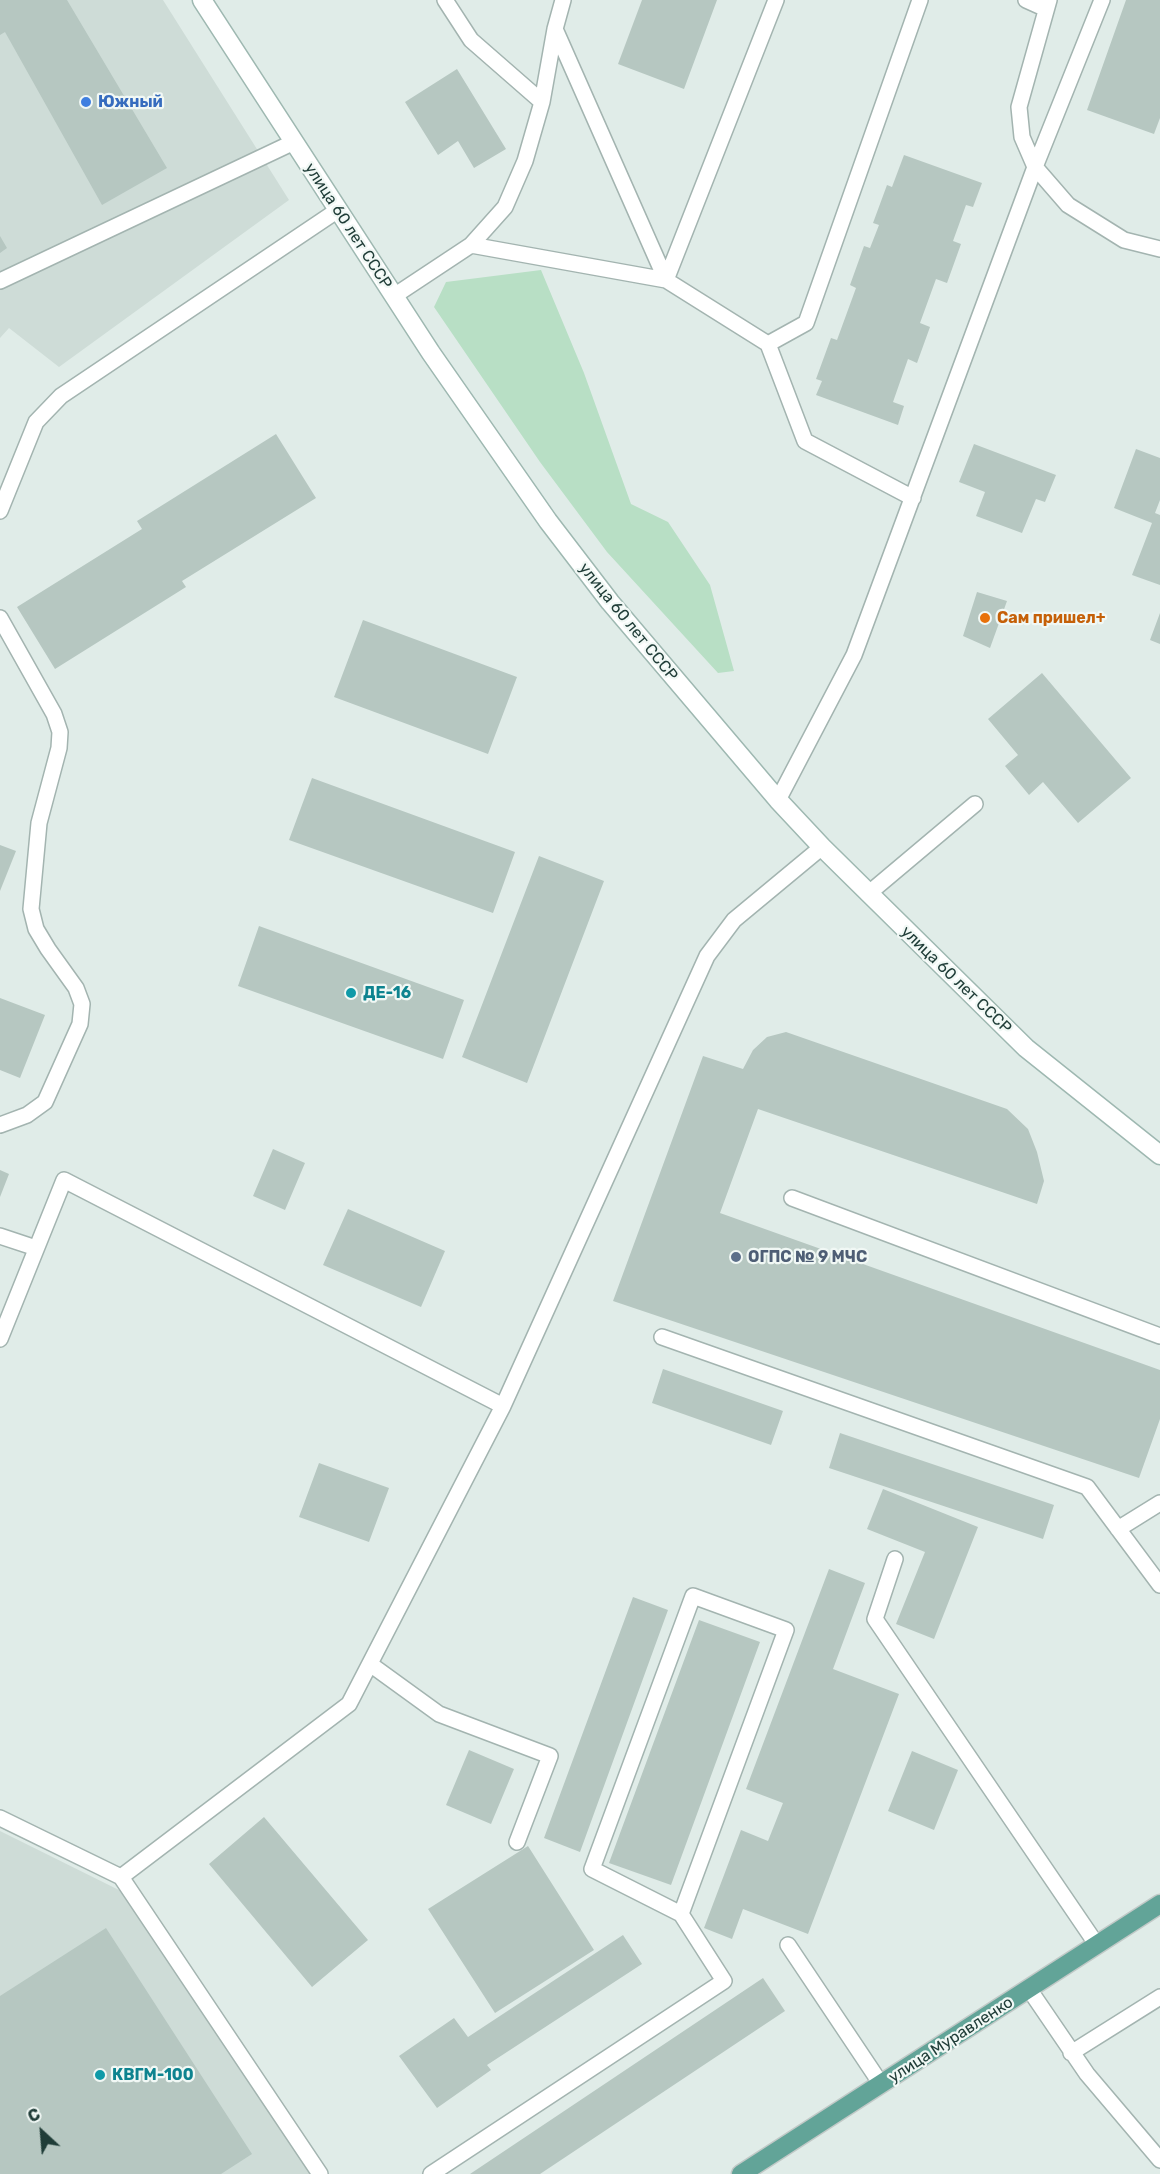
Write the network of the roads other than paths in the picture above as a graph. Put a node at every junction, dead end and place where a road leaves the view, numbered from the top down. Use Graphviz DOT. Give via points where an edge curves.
graph roads {
  1 [pos="202,0"];
  2 [pos="445,0"];
  3 [pos="563,0"];
  4 [pos="776,0"];
  5 [pos="920,0"];
  6 [pos="1026,0"];
  7 [pos="1102,0"];
  8 [pos="1048,4"];
  9 [pos="555,29"];
  10 [pos="542,102"];
  11 [pos="294,142"];
  12 [pos="1035,167"];
  13 [pos="338,210"];
  14 [pos="471,245"];
  15 [pos="1160,249"];
  16 [pos="666,280"];
  17 [pos="0,282"];
  18 [pos="394,296"];
  19 [pos="768,344"];
  20 [pos="913,498"];
  21 [pos="0,511"];
  22 [pos="0,618"];
  23 [pos="778,800"];
  24 [pos="975,804"];
  25 [pos="822,847"];
  26 [pos="868,894"];
  27 [pos="0,1125"];
  28 [pos="1160,1155"];
  29 [pos="792,1198"];
  30 [pos="0,1236"];
  31 [pos="36,1248"];
  32 [pos="1160,1336"];
  33 [pos="662,1337"];
  34 [pos="0,1339"];
  35 [pos="503,1406"];
  36 [pos="1160,1503"];
  37 [pos="1118,1528"];
  38 [pos="895,1559"];
  39 [pos="1160,1585"];
  40 [pos="370,1664"];
  41 [pos="0,1818"];
  42 [pos="517,1842"];
  43 [pos="121,1877"];
  44 [pos="1160,1904"];
  45 [pos="681,1914"];
  46 [pos="788,1945"];
  47 [pos="1097,1945"];
  48 [pos="1029,1989"];
  49 [pos="1160,1997"];
  50 [pos="1071,2053"];
  51 [pos="881,2084"];
  52 [pos="1160,2160"];
  53 [pos="320,2174"];
  54 [pos="430,2174"];
  55 [pos="741,2174"];
  1 -- 11 [label="main road, улица 60 лет СССР"];
  2 -- 10 [label="lane" via="471,40"];
  3 -- 9 [label="lane"];
  4 -- 16 [label="lane"];
  5 -- 19 [label="lane" via="806,323"];
  6 -- 8 [label="lane"];
  7 -- 12 [label="lane"];
  8 -- 12 [label="lane" via="1019,107 1022,137"];
  9 -- 10 [label="lane"];
  9 -- 16 [label="lane"];
  10 -- 14 [label="lane" via="525,161 505,207"];
  11 -- 13 [label="main road, улица 60 лет СССР"];
  11 -- 17 [label="lane"];
  12 -- 15 [label="lane" via="1068,205 1124,240"];
  12 -- 20 [label="lane"];
  13 -- 18 [label="main road, улица 60 лет СССР"];
  13 -- 21 [label="lane" via="61,396 36,422"];
  14 -- 16 [label="lane"];
  14 -- 18 [label="lane"];
  16 -- 19 [label="lane"];
  18 -- 23 [label="main road, улица 60 лет СССР" via="548,521 610,602"];
  19 -- 20 [label="lane" via="805,441"];
  20 -- 23 [label="lane" via="854,655"];
  22 -- 27 [label="lane" via="54,714 60,732 39,823 31,909 36,929 76,988 82,1004 80,1024 45,1102 27,1115"];
  23 -- 25 [label="main road, улица 60 лет СССР"];
  24 -- 26 [label="lane"];
  25 -- 26 [label="main road, улица 60 лет СССР"];
  25 -- 35 [label="lane" via="734,920 707,956"];
  26 -- 28 [label="main road, улица 60 лет СССР" via="1026,1048"];
  29 -- 32 [label="lane"];
  30 -- 31 [label="lane"];
  31 -- 34 [label="lane"];
  31 -- 35 [label="lane" via="64,1180"];
  33 -- 37 [label="lane" via="1087,1487"];
  35 -- 40 [label="lane"];
  36 -- 37 [label="lane"];
  37 -- 39 [label="lane"];
  38 -- 47 [label="lane" via="875,1619"];
  40 -- 42 [label="lane" via="439,1714 550,1756"];
  40 -- 43 [label="lane" via="349,1704"];
  41 -- 43 [label="lane"];
  43 -- 53 [label="lane"];
  44 -- 47 [label="main road, улица Муравленко"];
  45 -- 45 [label="lane" via="786,1630 693,1596 592,1869"];
  45 -- 54 [label="lane" via="724,1981"];
  46 -- 51 [label="lane"];
  47 -- 48 [label="main road, улица Муравленко"];
  48 -- 50 [label="lane"];
  48 -- 51 [label="main road, улица Муравленко"];
  49 -- 50 [label="lane"];
  50 -- 52 [label="lane"];
  51 -- 55 [label="main road, улица Муравленко"];
}
